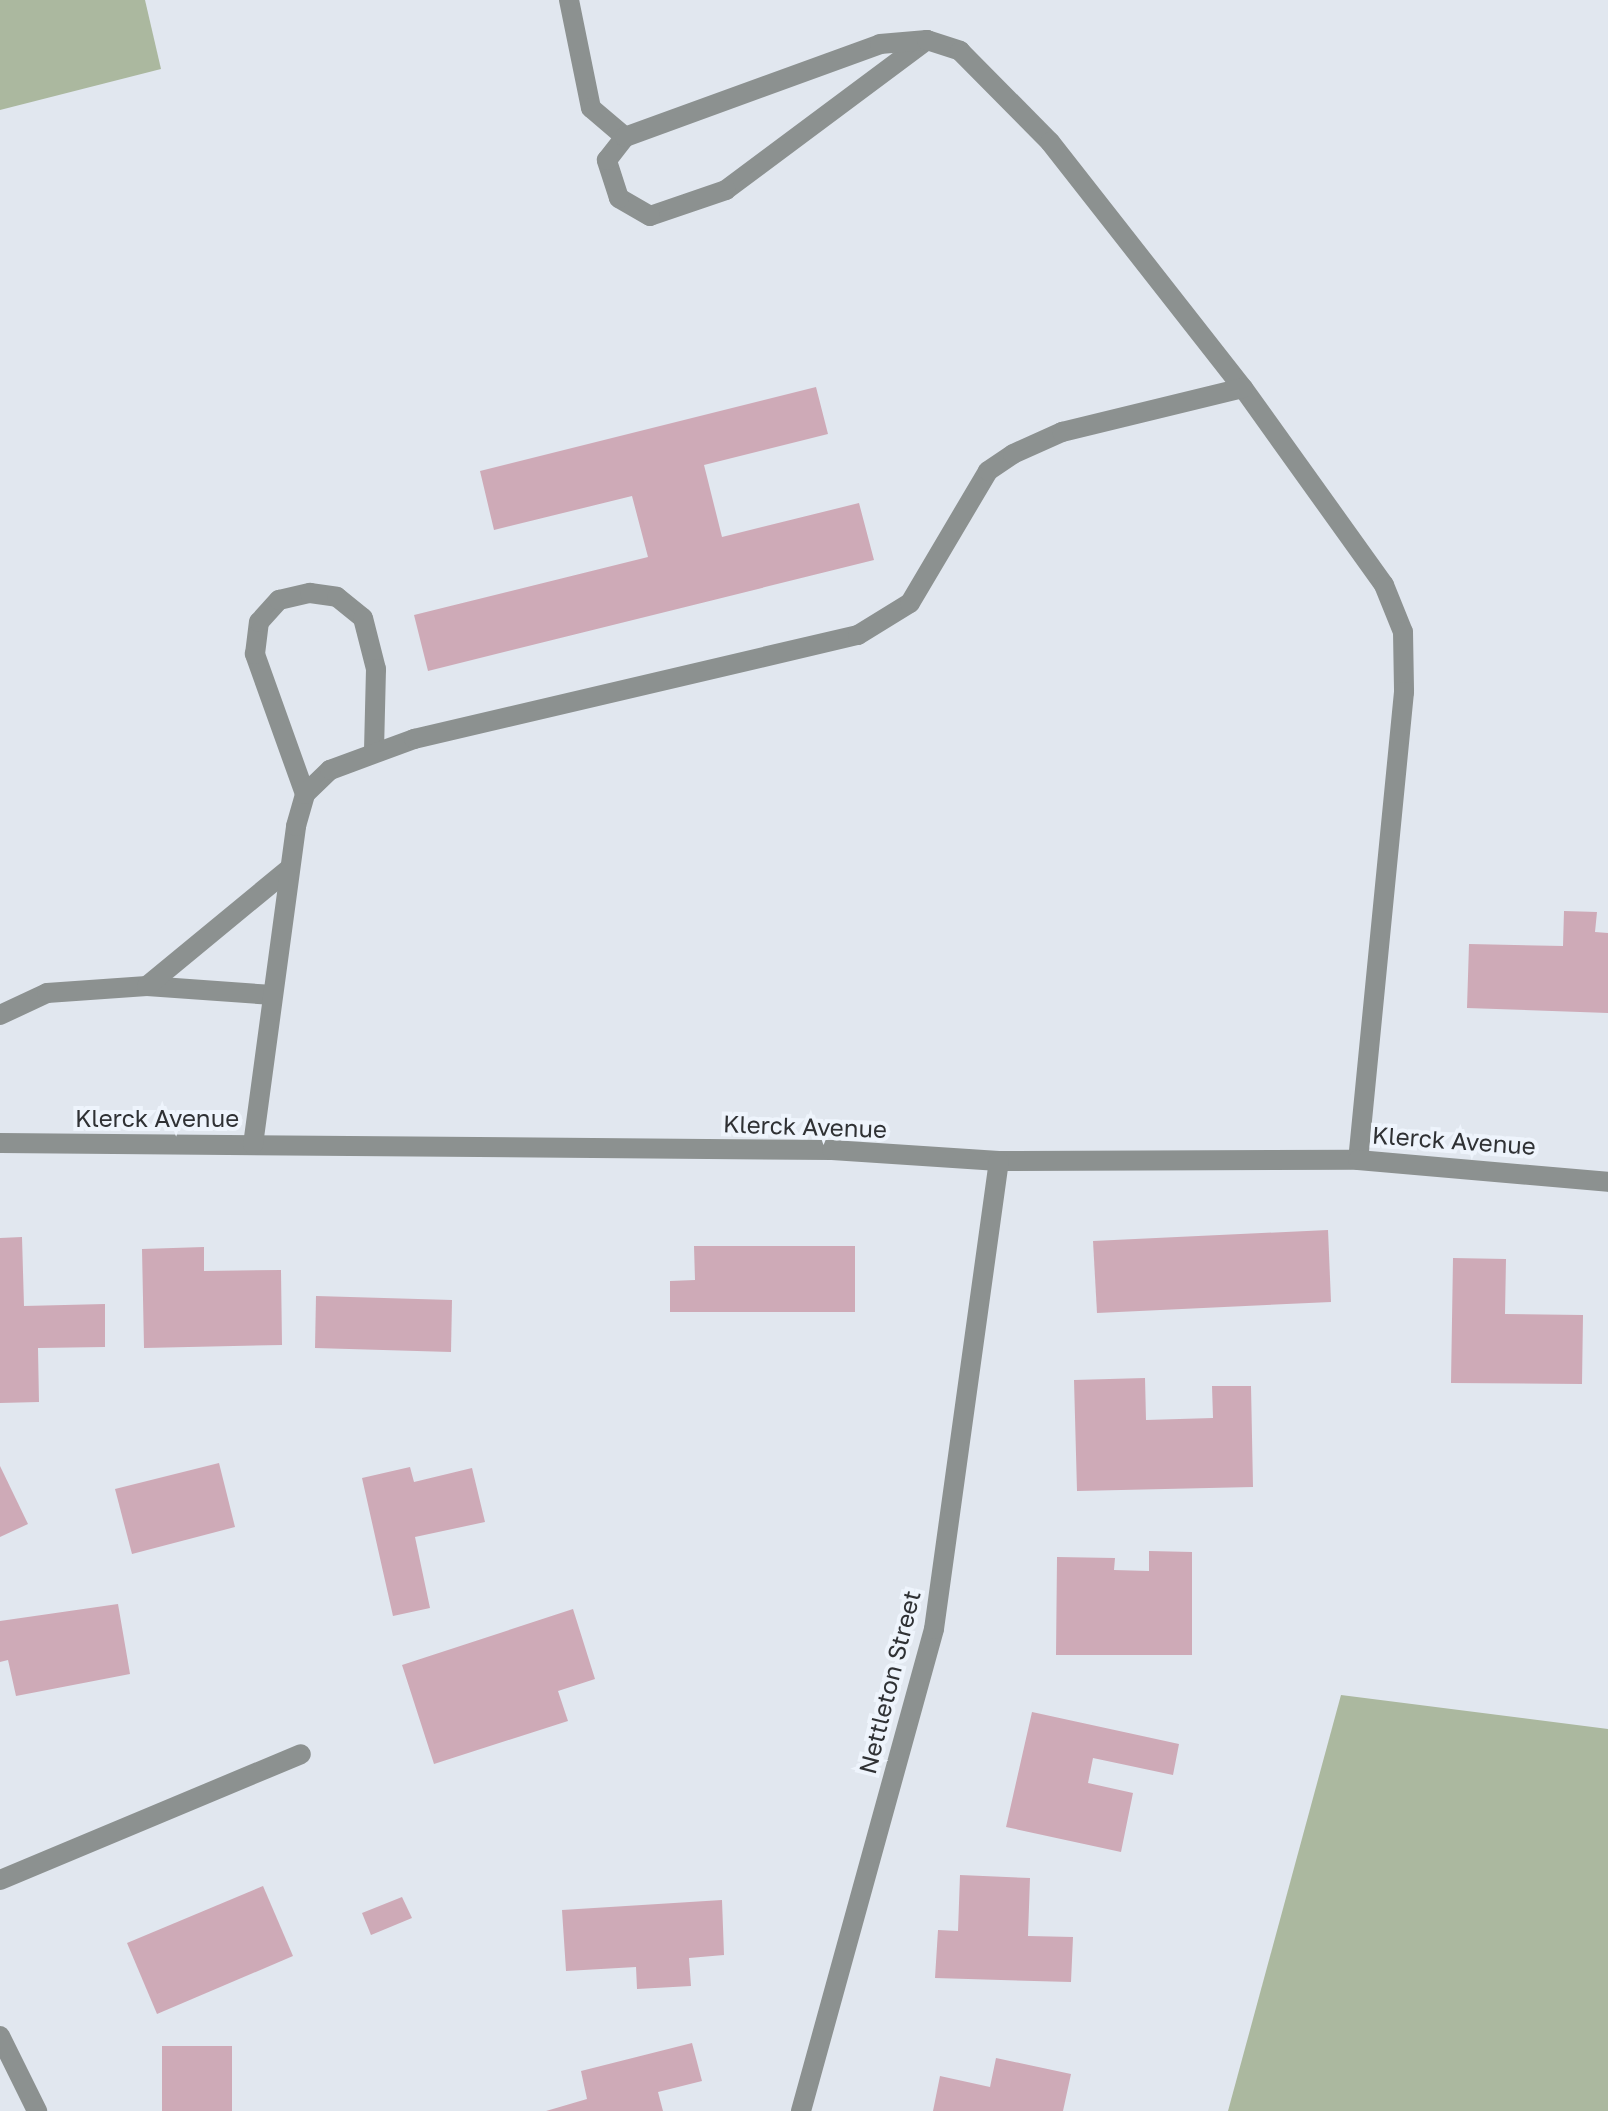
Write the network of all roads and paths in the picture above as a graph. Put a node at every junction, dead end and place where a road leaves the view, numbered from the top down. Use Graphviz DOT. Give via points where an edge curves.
graph roads {
  1 [pos="569,0"];
  2 [pos="927,40"];
  3 [pos="625,137"];
  4 [pos="1243,388"];
  5 [pos="374,751"];
  6 [pos="305,794"];
  7 [pos="289,869"];
  8 [pos="147,986"];
  9 [pos="273,995"];
  10 [pos="0,1015"];
  11 [pos="0,1143"];
  12 [pos="253,1145"];
  13 [pos="1358,1160"];
  14 [pos="999,1161"];
  15 [pos="1608,1182"];
  16 [pos="301,1754"];
  17 [pos="0,1880"];
  18 [pos="0,2036"];
  19 [pos="37,2111"];
  20 [pos="801,2111"];
  1 -- 3 [label="street" via="591,108"];
  2 -- 3 [label="street" via="880,44"];
  2 -- 3 [label="street" via="726,190 650,216 619,198 607,160"];
  2 -- 4 [label="street" via="960,51 1050,142"];
  4 -- 5 [label="street" via="1062,432 1013,454 988,471 910,603 858,635"];
  4 -- 13 [label="street" via="1384,585 1403,632 1404,692"];
  5 -- 6 [label="street" via="330,770"];
  5 -- 6 [label="street" via="376,669 363,618 337,597 310,593 279,600 259,622 255,654"];
  6 -- 7 [label="street"];
  7 -- 8 [label="street"];
  7 -- 9 [label="street"];
  8 -- 9 [label="street"];
  8 -- 10 [label="street" via="47,993"];
  9 -- 12 [label="street"];
  11 -- 12 [label="street, Klerck Avenue"];
  12 -- 14 [label="street, Klerck Avenue" via="832,1150"];
  13 -- 14 [label="street, Klerck Avenue"];
  13 -- 15 [label="street, Klerck Avenue"];
  14 -- 20 [label="street, Nettleton Street" via="934,1629"];
  16 -- 17 [label="street"];
  18 -- 19 [label="street"];
}
